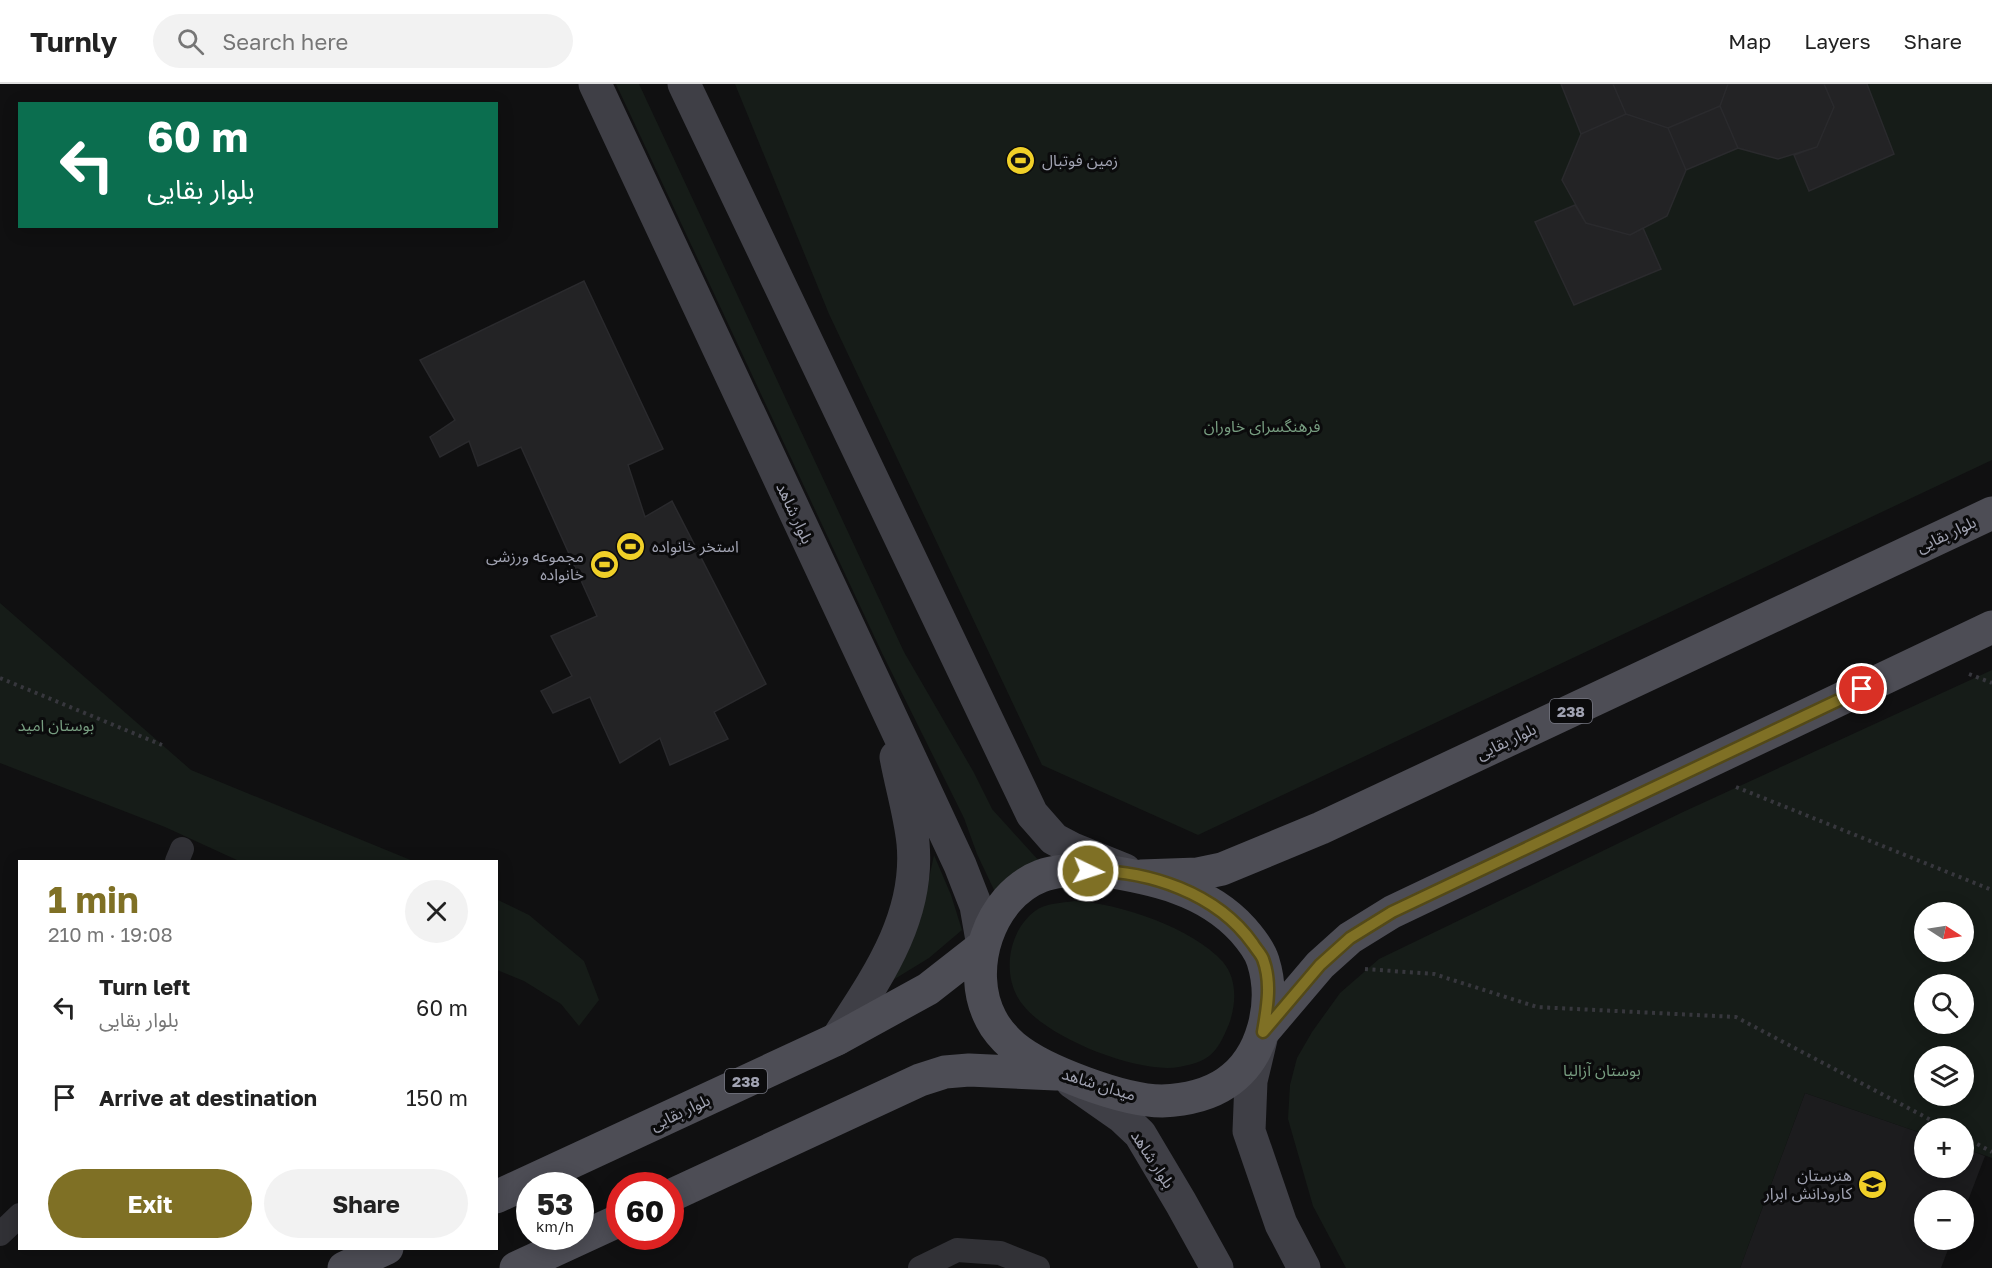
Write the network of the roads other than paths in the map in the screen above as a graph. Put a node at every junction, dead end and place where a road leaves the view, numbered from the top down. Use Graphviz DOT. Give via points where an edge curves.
graph roads {
  1 [pos="595,84"];
  2 [pos="684,84"];
  3 [pos="1992,513"];
  4 [pos="1992,627"];
  5 [pos="887,711"];
  6 [pos="1141,876"];
  7 [pos="983,946"];
  8 [pos="1263,1032"];
  9 [pos="837,1039"];
  10 [pos="1061,1074"];
  11 [pos="684,1189"];
  12 [pos="498,1196"];
  13 [pos="0,1206"];
  14 [pos="18,1214"];
  15 [pos="18,1217"];
  16 [pos="606,1226"];
  17 [pos="0,1234"];
  18 [pos="383,1250"];
  19 [pos="344,1268"];
  20 [pos="516,1268"];
  21 [pos="920,1268"];
  22 [pos="1038,1268"];
  23 [pos="1217,1268"];
  24 [pos="1305,1268"];
  1 -- 5 [label="main road, بلوار شاهد"];
  2 -- 6 [label="main road" via="1032,814 1054,838 1072,849"];
  3 -- 6 [label="main road, بلوار بقایی / 238" via="1321,828 1222,869"];
  4 -- 8 [label="main road" via="1392,912 1350,938 1320,965"];
  5 -- 7 [label="main road, بلوار شاهد" via="960,865 976,906"];
  5 -- 9 [label="main road" via="913,843 912,885 904,922 882,969"];
  6 -- 7 [label="main road, میدان شاهد" via="1100,870 1040,877 1001,907"];
  6 -- 8 [label="main road, میدان شاهد" via="1184,889 1207,901 1244,931 1263,959 1269,993"];
  7 -- 9 [label="main road, بلوار بقایی / 238" via="928,989"];
  7 -- 10 [label="main road, میدان شاهد" via="983,999 991,1019 1015,1048"];
  8 -- 10 [label="main road, میدان شاهد" via="1246,1065 1227,1083 1197,1098 1160,1101 1129,1096"];
  8 -- 24 [label="main road" via="1251,1080 1249,1131 1281,1224"];
  9 -- 12 [label="main road, بلوار بقایی / 238"];
  10 -- 11 [label="main road" via="945,1071"];
  10 -- 23 [label="main road, بلوار شاهد" via="1140,1134"];
  13 -- 14 [label="street"];
  15 -- 17 [label="street"];
  16 -- 20 [label="main road"];
  18 -- 19 [label="main road"];
  21 -- 22 [label="street" via="957,1250 1000,1253"];
}
